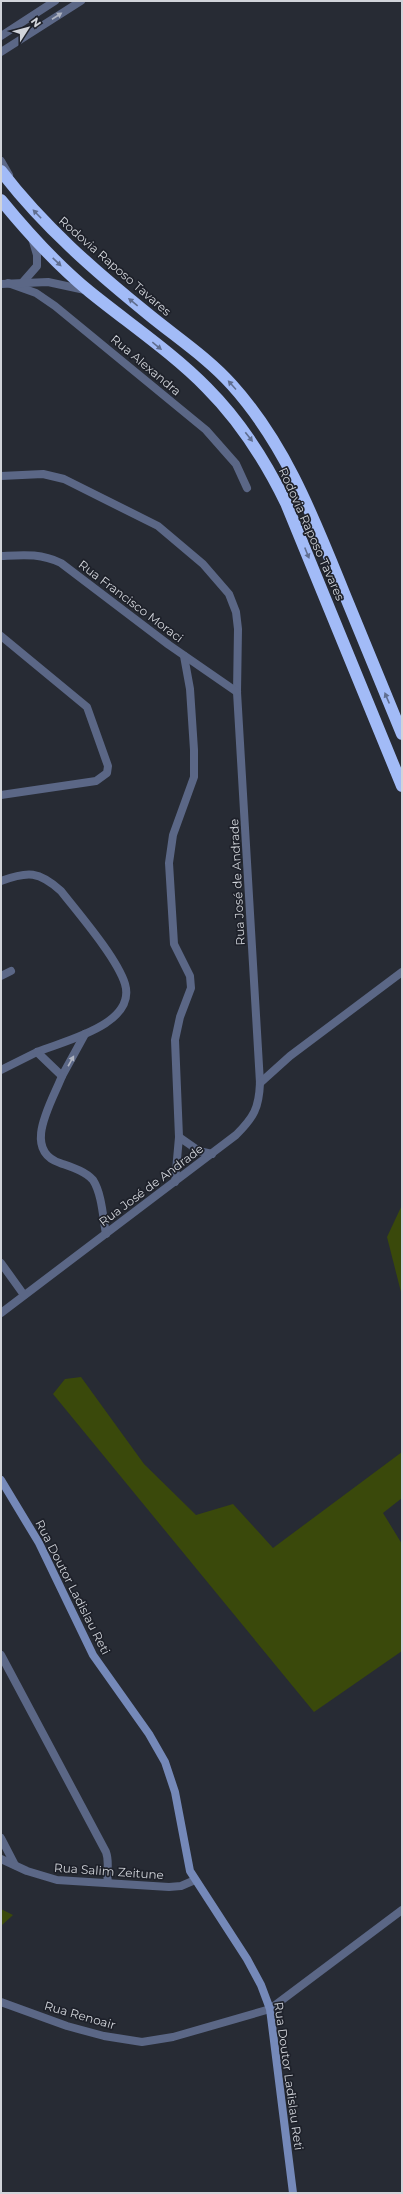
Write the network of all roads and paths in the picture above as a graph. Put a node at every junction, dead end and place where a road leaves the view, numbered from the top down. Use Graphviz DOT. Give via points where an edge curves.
graph roads {
  1 [pos="55,1"];
  2 [pos="81,1"];
  3 [pos="1,36"];
  4 [pos="1,52"];
  5 [pos="1,161"];
  6 [pos="1,171"];
  7 [pos="22,198"];
  8 [pos="1,200"];
  9 [pos="31,234"];
  10 [pos="23,282"];
  11 [pos="5,283"];
  12 [pos="88,290"];
  13 [pos="1,476"];
  14 [pos="247,488"];
  15 [pos="1,556"];
  16 [pos="1,636"];
  17 [pos="184,656"];
  18 [pos="238,692"];
  19 [pos="401,732"];
  20 [pos="401,786"];
  21 [pos="1,795"];
  22 [pos="1,881"];
  23 [pos="11,971"];
  24 [pos="402,972"];
  25 [pos="1,976"];
  26 [pos="85,1034"];
  27 [pos="37,1052"];
  28 [pos="1,1070"];
  29 [pos="62,1076"];
  30 [pos="260,1083"];
  31 [pos="179,1137"];
  32 [pos="212,1154"];
  33 [pos="175,1182"];
  34 [pos="106,1234"];
  35 [pos="1,1264"];
  36 [pos="24,1295"];
  37 [pos="1,1313"];
  38 [pos="1,1480"];
  39 [pos="1,1655"];
  40 [pos="1,1838"];
  41 [pos="1,1859"];
  42 [pos="15,1865"];
  43 [pos="194,1880"];
  44 [pos="108,1883"];
  45 [pos="402,1910"];
  46 [pos="1,2002"];
  47 [pos="270,2009"];
  48 [pos="292,2193"];
  1 -- 3 [label="street"];
  4 -- 2 [label="street, one-way"];
  5 -- 7 [label="street"];
  6 -- 7 [label="highway, Rodovia Raposo Tavares"];
  19 -- 7 [label="highway, Rodovia Raposo Tavares, one-way" via="307,503 273,439 250,406 216,369 84,260"];
  8 -- 9 [label="highway, Rodovia Raposo Tavares"];
  9 -- 10 [label="street" via="37,255 37,266"];
  9 -- 12 [label="highway, Rodovia Raposo Tavares, one-way" via="56,262"];
  10 -- 11 [label="street"];
  10 -- 12 [label="street" via="48,282"];
  11 -- 14 [label="street, Rua Alexandra" via="36,293 55,306 200,425 236,464"];
  12 -- 20 [label="highway, Rodovia Raposo Tavares, one-way" via="207,387 253,442 286,503"];
  13 -- 18 [label="street, Rua José de Andrade" via="43,474 64,479 158,526 203,564 229,594 236,612"];
  15 -- 17 [label="street, Rua Francisco Moraci" via="33,554 60,563"];
  16 -- 21 [label="street" via="87,707 108,766 107,773 96,780"];
  17 -- 18 [label="street, Rua Francisco Moraci"];
  17 -- 31 [label="street" via="190,689 194,777 173,834 169,863 174,944 190,976 191,988 175,1040"];
  18 -- 30 [label="street, Rua José de Andrade"];
  22 -- 26 [label="street" via="26,873 50,881 61,891 116,964 125,985 125,1003 114,1016"];
  23 -- 25 [label="street"];
  24 -- 30 [label="street" via="290,1056"];
  26 -- 27 [label="street"];
  29 -- 26 [label="street, one-way"];
  27 -- 28 [label="street"];
  27 -- 29 [label="street"];
  29 -- 34 [label="street" via="41,1131 42,1151 49,1158 79,1170 92,1180 98,1192"];
  30 -- 32 [label="street, Rua José de Andrade" via="260,1101 255,1114 236,1135"];
  31 -- 32 [label="street" via="199,1151"];
  31 -- 33 [label="street"];
  32 -- 33 [label="street, Rua José de Andrade"];
  33 -- 34 [label="street, Rua José de Andrade"];
  34 -- 36 [label="street, Rua José de Andrade"];
  35 -- 36 [label="street"];
  36 -- 37 [label="street, Rua José de Andrade"];
  38 -- 43 [label="street, Rua Doutor Ladislau Reti" via="39,1543 93,1655 149,1734 165,1762 175,1792 188,1862"];
  39 -- 44 [label="street" via="106,1852 109,1860 106,1874"];
  40 -- 42 [label="street"];
  41 -- 42 [label="street, Rua Salim Zeitune"];
  42 -- 44 [label="street, Rua Salim Zeitune" via="27,1872 48,1878"];
  43 -- 44 [label="street, Rua Salim Zeitune" via="169,1888"];
  43 -- 47 [label="street, Rua Doutor Ladislau Reti" via="250,1965"];
  45 -- 47 [label="street"];
  46 -- 47 [label="street, Rua Renoair" via="67,2026 104,2036 142,2042 173,2037"];
  47 -- 48 [label="street, Rua Doutor Ladislau Reti"];
}
